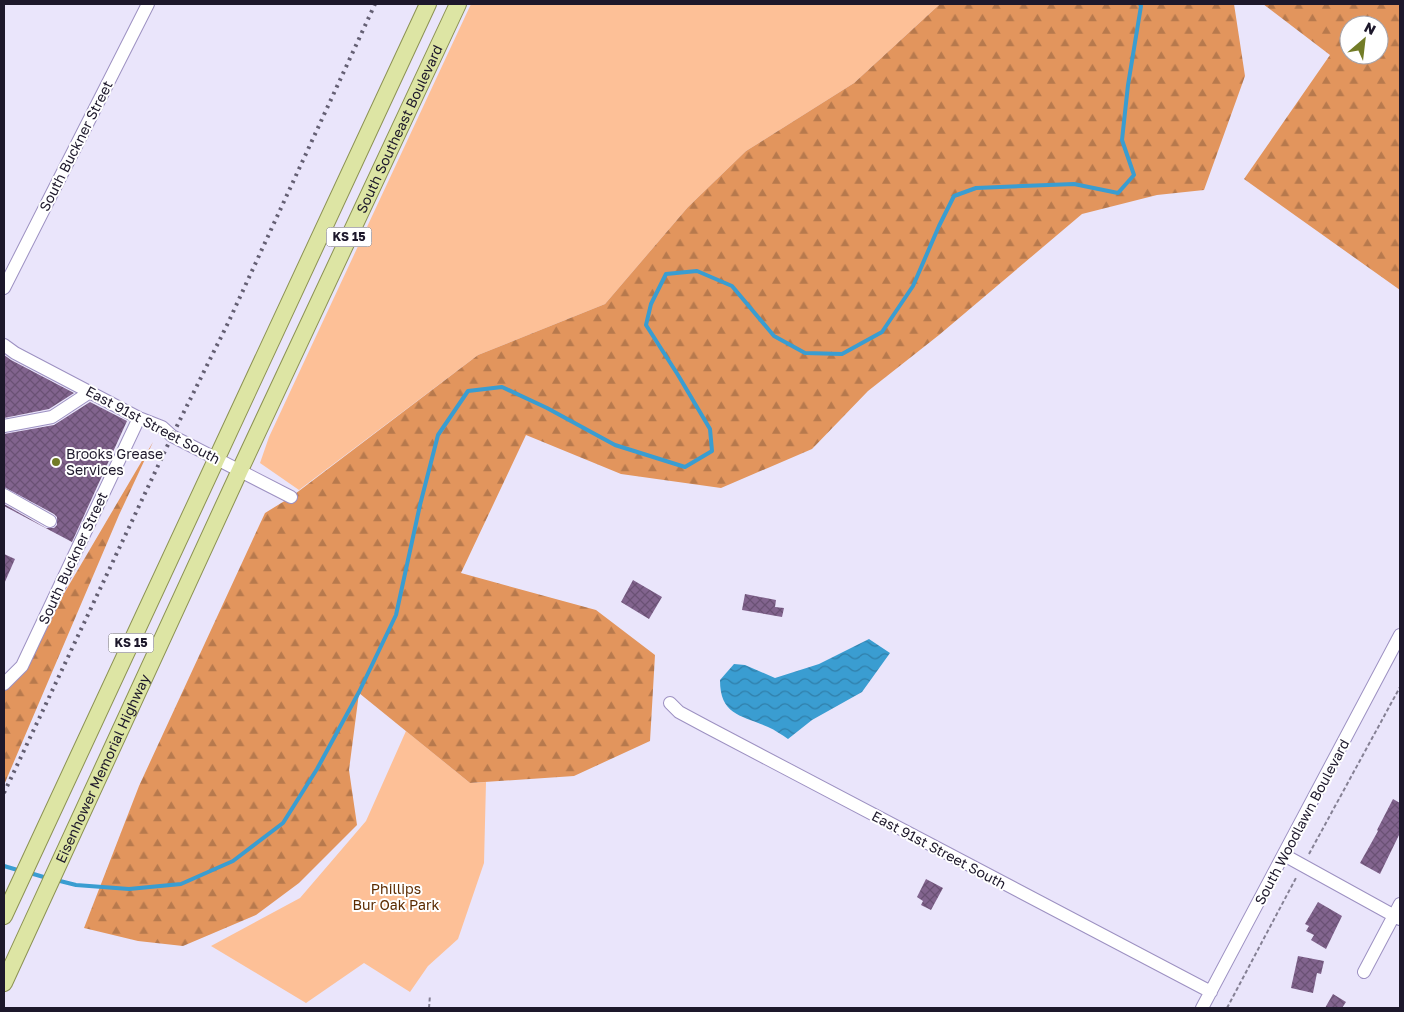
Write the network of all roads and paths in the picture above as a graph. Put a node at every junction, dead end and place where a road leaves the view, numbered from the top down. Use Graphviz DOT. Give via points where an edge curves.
graph roads {
  1 [pos="148,4"];
  2 [pos="428,4"];
  3 [pos="458,4"];
  4 [pos="4,288"];
  5 [pos="4,345"];
  6 [pos="90,392"];
  7 [pos="139,418"];
  8 [pos="4,426"];
  9 [pos="216,458"];
  10 [pos="240,470"];
  11 [pos="4,495"];
  12 [pos="290,497"];
  13 [pos="50,521"];
  14 [pos="1400,635"];
  15 [pos="4,684"];
  16 [pos="1400,687"];
  17 [pos="670,703"];
  18 [pos="1284,855"];
  19 [pos="1303,866"];
  20 [pos="7,910"];
  21 [pos="1398,913"];
  22 [pos="1364,972"];
  23 [pos="4,983"];
  24 [pos="1211,992"];
  25 [pos="430,995"];
  26 [pos="429,1008"];
  27 [pos="1202,1008"];
  28 [pos="1227,1008"];
  1 -- 4 [label="street, South Buckner Street"];
  2 -- 9 [label="main road, South Southeast Boulevard / KS 15"];
  3 -- 10 [label="main road, South Southeast Boulevard / KS 15"];
  5 -- 6 [label="street, East 91st Street South"];
  6 -- 7 [label="street, East 91st Street South"];
  6 -- 8 [label="street" via="52,417"];
  7 -- 9 [label="street, East 91st Street South" via="162,427 172,436"];
  7 -- 15 [label="street, South Buckner Street" via="22,666"];
  9 -- 10 [label="street, East 91st Street South"];
  9 -- 20 [label="main road, Eisenhower Memorial Highway / KS 15"];
  10 -- 12 [label="street, East 91st Street South"];
  10 -- 23 [label="main road, Eisenhower Memorial Highway / KS 15"];
  11 -- 13 [label="street"];
  14 -- 18 [label="street, South Woodlawn Boulevard"];
  16 -- 19 [label="path"];
  17 -- 24 [label="street, East 91st Street South" via="707,728"];
  18 -- 19 [label="street"];
  18 -- 24 [label="street, South Woodlawn Boulevard"];
  19 -- 21 [label="street"];
  19 -- 28 [label="path"];
  21 -- 22 [label="street"];
  24 -- 27 [label="street, South Woodlawn Boulevard"];
  25 -- 26 [label="path"];
}
